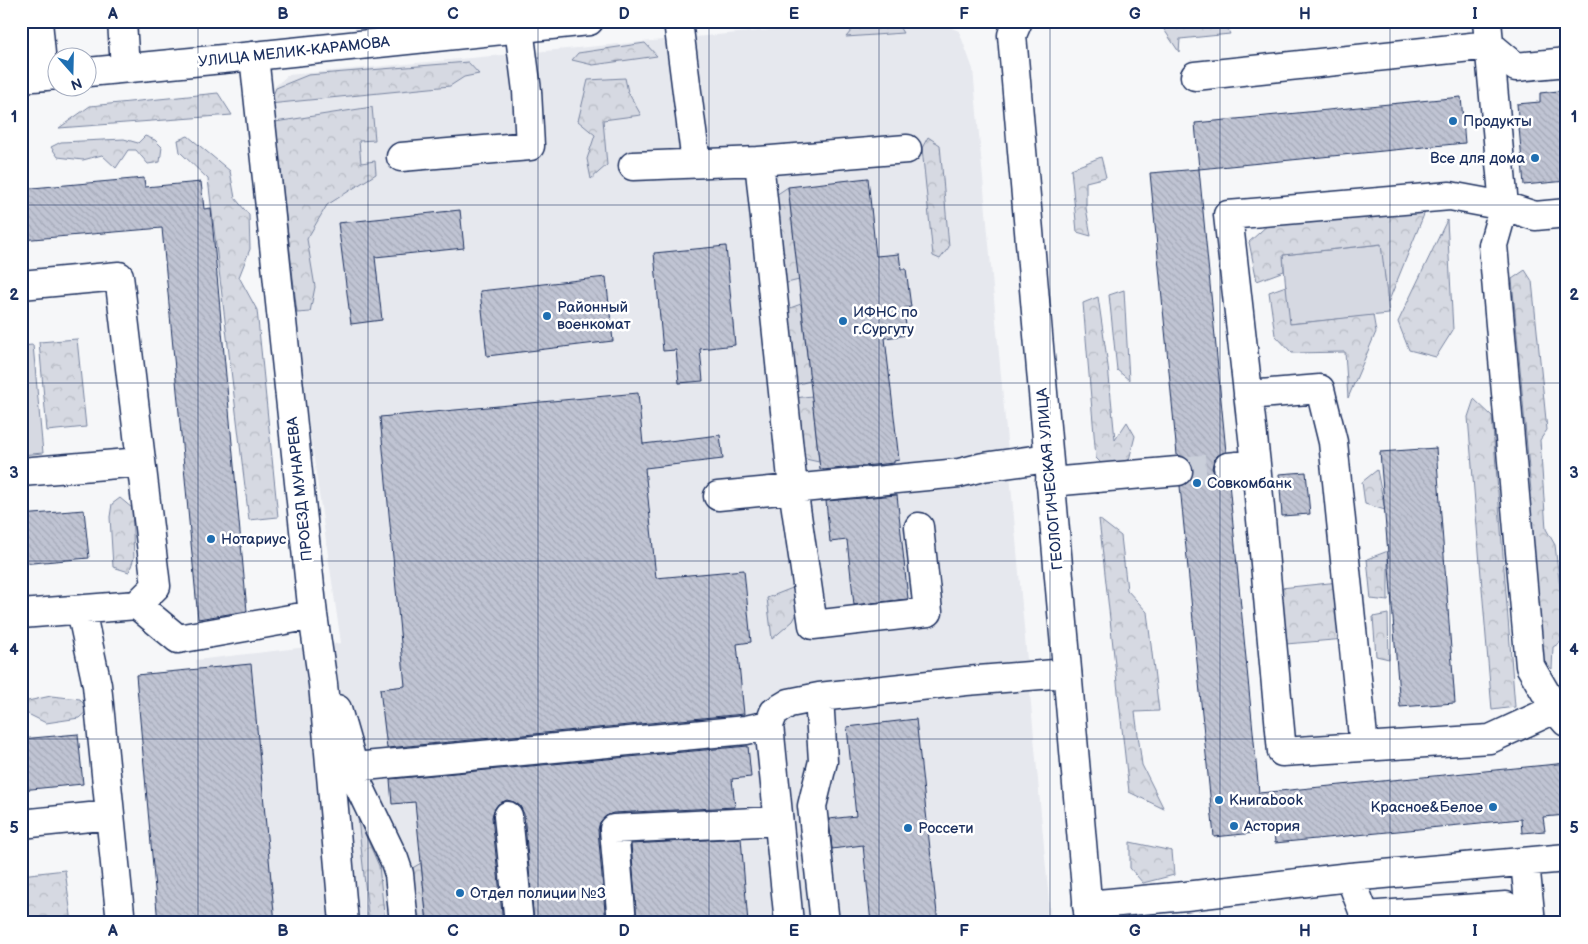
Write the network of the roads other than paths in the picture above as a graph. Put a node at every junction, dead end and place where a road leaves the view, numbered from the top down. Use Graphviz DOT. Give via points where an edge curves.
graph roads {
  1 [pos="38,21"];
  2 [pos="122,21"];
  3 [pos="590,21"];
  4 [pos="678,21"];
  5 [pos="1011,26"];
  6 [pos="473,27"];
  7 [pos="519,28"];
  8 [pos="1489,33"];
  9 [pos="254,56"];
  10 [pos="1567,62"];
  11 [pos="125,68"];
  12 [pos="98,71"];
  13 [pos="41,76"];
  14 [pos="1195,76"];
  15 [pos="906,149"];
  16 [pos="400,157"];
  17 [pos="759,161"];
  18 [pos="696,163"];
  19 [pos="633,166"];
  20 [pos="1504,206"];
  21 [pos="1567,213"];
  22 [pos="21,285"];
  23 [pos="1248,395"];
  24 [pos="141,462"];
  25 [pos="1256,464"];
  26 [pos="1228,467"];
  27 [pos="1049,470"];
  28 [pos="1178,470"];
  29 [pos="21,472"];
  30 [pos="793,488"];
  31 [pos="718,496"];
  32 [pos="920,528"];
  33 [pos="137,605"];
  34 [pos="82,610"];
  35 [pos="21,614"];
  36 [pos="313,615"];
  37 [pos="1067,673"];
  38 [pos="323,684"];
  39 [pos="819,698"];
  40 [pos="1563,713"];
  41 [pos="769,725"];
  42 [pos="1364,747"];
  43 [pos="354,767"];
  44 [pos="110,815"];
  45 [pos="508,816"];
  46 [pos="778,821"];
  47 [pos="21,824"];
  48 [pos="1567,858"];
  49 [pos="1525,862"];
  50 [pos="1350,877"];
  51 [pos="1088,914"];
  52 [pos="121,923"];
  53 [pos="344,923"];
  54 [pos="404,923"];
  55 [pos="519,923"];
  56 [pos="622,923"];
  57 [pos="789,923"];
  58 [pos="825,923"];
  59 [pos="1508,923"];
  60 [pos="1531,923"];
  1 -- 13 [label="main road"];
  2 -- 11 [label="main road"];
  3 -- 7 [label="main road, УЛИЦА МЕЛИК-КАРАМОВА"];
  4 -- 18 [label="main road"];
  5 -- 27 [label="main road, ГЕОЛОГИЧЕСКАЯ УЛИЦА"];
  6 -- 7 [label="main road, УЛИЦА МЕЛИК-КАРАМОВА"];
  6 -- 9 [label="main road, УЛИЦА МЕЛИК-КАРАМОВА"];
  7 -- 16 [label="main road" via="530,146"];
  8 -- 10 [label="main road" via="1516,67"];
  8 -- 14 [label="main road"];
  8 -- 20 [label="main road"];
  9 -- 11 [label="main road, УЛИЦА МЕЛИК-КАРАМОВА"];
  9 -- 36 [label="main road, ПРОЕЗД МУНАРЕВА"];
  11 -- 12 [label="main road, УЛИЦА МЕЛИК-КАРАМОВА"];
  15 -- 17 [label="main road"];
  17 -- 18 [label="main road"];
  17 -- 30 [label="main road"];
  18 -- 19 [label="main road"];
  20 -- 21 [label="main road" via="1535,216"];
  20 -- 23 [label="main road" via="1450,196 1228,215"];
  20 -- 40 [label="main road" via="1493,245 1530,666"];
  22 -- 24 [label="main road" via="119,276"];
  23 -- 25 [label="main road"];
  23 -- 42 [label="main road" via="1320,390 1333,442"];
  24 -- 29 [label="main road"];
  24 -- 33 [label="main road" via="156,586"];
  25 -- 26 [label="main road"];
  25 -- 42 [label="main road" via="1282,752"];
  27 -- 28 [label="main road"];
  27 -- 30 [label="main road" via="983,467 959,473"];
  27 -- 37 [label="main road, ГЕОЛОГИЧЕСКАЯ УЛИЦА"];
  30 -- 31 [label="main road"];
  30 -- 32 [label="main road" via="813,625 928,612"];
  33 -- 34 [label="main road"];
  33 -- 36 [label="main road" via="178,639"];
  34 -- 35 [label="main road"];
  34 -- 44 [label="main road" via="97,685"];
  36 -- 38 [label="main road, ПРОЕЗД МУНАРЕВА"];
  37 -- 39 [label="main road"];
  37 -- 51 [label="main road, ГЕОЛОГИЧЕСКАЯ УЛИЦА"];
  38 -- 43 [label="main road" via="338,711"];
  38 -- 53 [label="main road, ПРОЕЗД МУНАРЕВА"];
  39 -- 41 [label="main road" via="789,703 774,712"];
  39 -- 58 [label="main road" via="823,761 812,806"];
  40 -- 42 [label="main road" via="1490,739"];
  41 -- 43 [label="main road" via="746,730"];
  41 -- 46 [label="main road"];
  43 -- 54 [label="main road" via="359,786 394,858 399,874"];
  44 -- 47 [label="main road"];
  44 -- 52 [label="main road"];
  45 -- 55 [label="main road"];
  46 -- 56 [label="main road" via="614,829"];
  46 -- 57 [label="main road"];
  48 -- 49 [label="main road"];
  49 -- 50 [label="main road"];
  49 -- 60 [label="main road"];
  50 -- 51 [label="main road" via="1186,896"];
  50 -- 59 [label="main road" via="1365,916 1506,906"];
}
